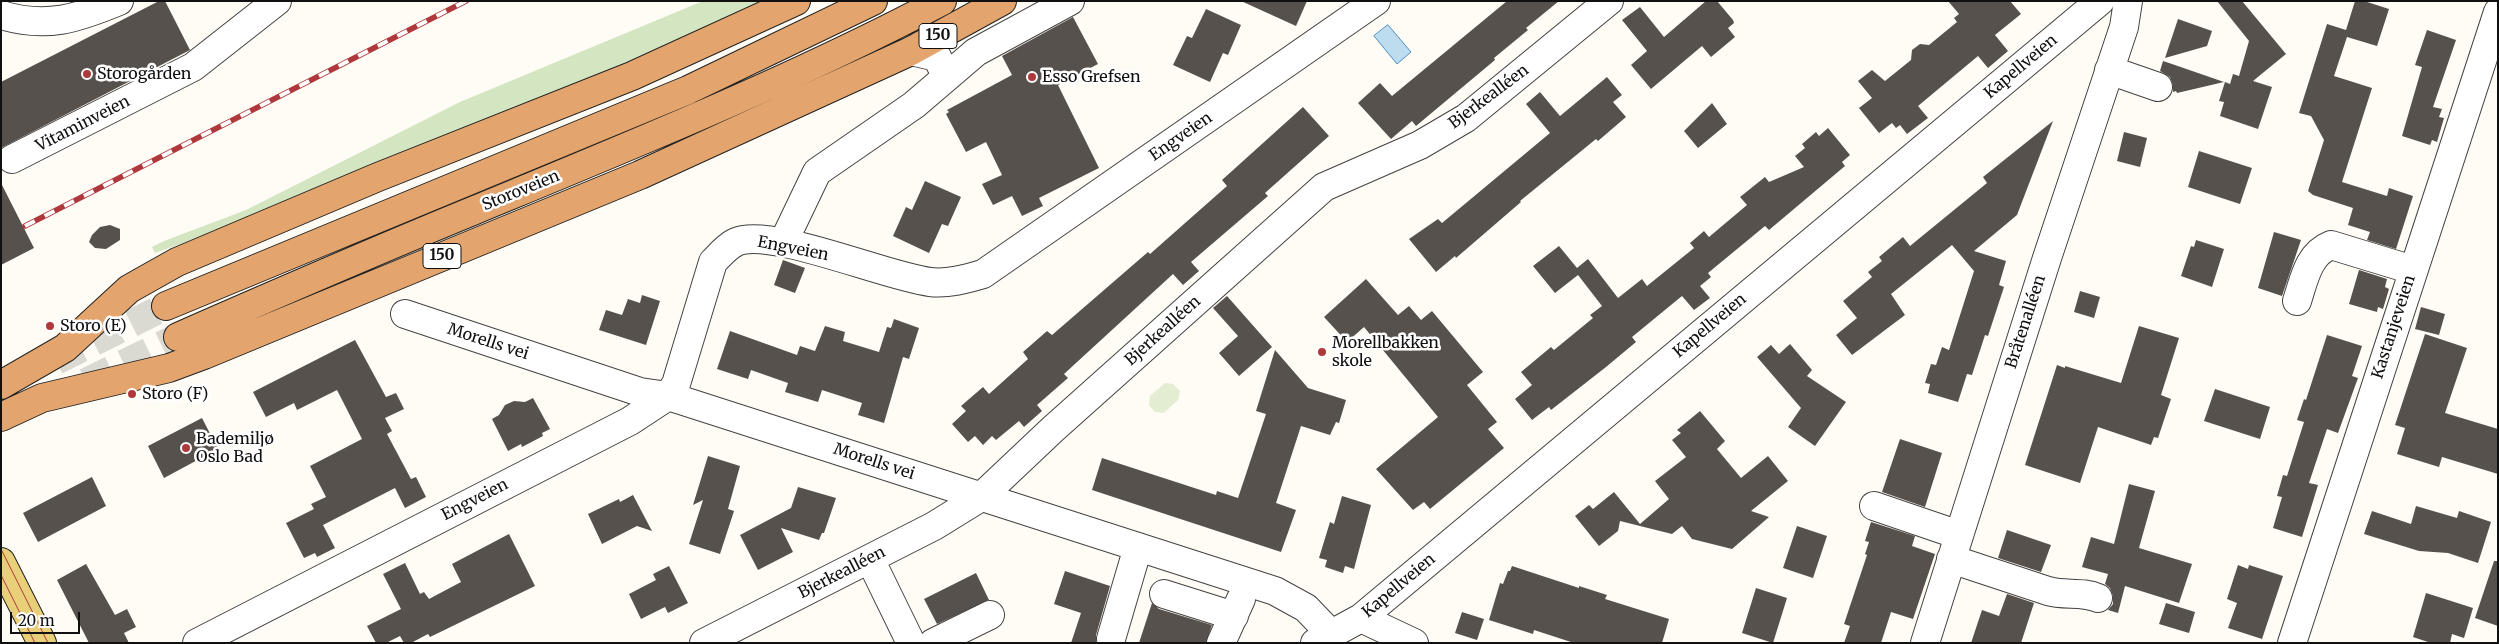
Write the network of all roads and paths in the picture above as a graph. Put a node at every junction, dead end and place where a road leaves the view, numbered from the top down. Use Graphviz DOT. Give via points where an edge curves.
graph roads {
  1 [pos="120,1"];
  2 [pos="276,1"];
  3 [pos="796,1"];
  4 [pos="942,1"];
  5 [pos="1002,1"];
  6 [pos="1070,1"];
  7 [pos="1376,1"];
  8 [pos="1609,1"];
  9 [pos="2100,1"];
  10 [pos="2128,1"];
  11 [pos="862,7"];
  12 [pos="15,12"];
  13 [pos="2498,12"];
  14 [pos="911,50"];
  15 [pos="2109,70"];
  16 [pos="946,76"];
  17 [pos="2158,87"];
  18 [pos="12,159"];
  19 [pos="783,243"];
  20 [pos="2413,270"];
  21 [pos="2297,301"];
  22 [pos="166,306"];
  23 [pos="404,314"];
  24 [pos="178,337"];
  25 [pos="1,385"];
  26 [pos="668,396"];
  27 [pos="1,417"];
  28 [pos="981,497"];
  29 [pos="1874,506"];
  30 [pos="1138,547"];
  31 [pos="1955,547"];
  32 [pos="870,559"];
  33 [pos="1,562"];
  34 [pos="1245,582"];
  35 [pos="1164,594"];
  36 [pos="2098,598"];
  37 [pos="990,615"];
  38 [pos="1234,616"];
  39 [pos="1375,630"];
  40 [pos="1323,638"];
  41 [pos="1111,640"];
  42 [pos="42,643"];
  43 [pos="197,643"];
  44 [pos="704,643"];
  45 [pos="911,643"];
  46 [pos="933,643"];
  47 [pos="1221,643"];
  48 [pos="1414,643"];
  49 [pos="1924,643"];
  50 [pos="2292,643"];
  1 -- 12 [label="street" via="78,18 58,22"];
  2 -- 18 [label="street, Vitaminveien" via="192,67"];
  3 -- 25 [label="highway" via="632,76 378,177 177,262 129,289 64,348"];
  4 -- 24 [label="highway, Storoveien / 150" via="863,43 698,118 366,255"];
  5 -- 14 [label="highway, 150"];
  6 -- 16 [label="street" via="976,52"];
  7 -- 19 [label="street, Engveien" via="982,274 956,282 930,282"];
  8 -- 28 [label="street, Bjerkealléen" via="1466,118 1420,145 1324,187 1060,422"];
  9 -- 39 [label="street, Kapellveien"];
  10 -- 15 [label="street, Bråtenalléen" via="2124,27"];
  11 -- 22 [label="highway, Storoveien" via="688,90"];
  13 -- 20 [label="street, Kastanjeveien"];
  14 -- 16 [label="street" via="937,57"];
  14 -- 27 [label="highway, 150" via="640,175 204,355 170,368 42,398"];
  15 -- 17 [label="street"];
  15 -- 31 [label="street, Bråtenalléen"];
  16 -- 19 [label="street" via="914,105 817,172"];
  19 -- 26 [label="street, Engveien" via="738,242 713,262 676,384"];
  20 -- 21 [label="street" via="2331,245 2320,249 2308,266"];
  20 -- 50 [label="street, Kastanjeveien"];
  23 -- 26 [label="street, Morells vei" via="640,392"];
  26 -- 28 [label="street, Morells vei"];
  26 -- 43 [label="street, Engveien" via="630,421"];
  28 -- 30 [label="street, Morells vei"];
  28 -- 32 [label="street, Bjerkealléen"];
  29 -- 31 [label="street"];
  30 -- 34 [label="street, Morells vei"];
  30 -- 41 [label="street"];
  31 -- 36 [label="street" via="2048,591 2086,593"];
  31 -- 49 [label="street, Bråtenalléen"];
  32 -- 44 [label="street, Bjerkealléen"];
  32 -- 45 [label="street"];
  33 -- 42 [label="main road"];
  34 -- 38 [label="street"];
  34 -- 40 [label="street, Morells vei" via="1297,602"];
  35 -- 38 [label="street"];
  37 -- 46 [label="street"];
  38 -- 47 [label="street"];
  39 -- 40 [label="street, Kapellveien"];
  39 -- 48 [label="street"];
}
